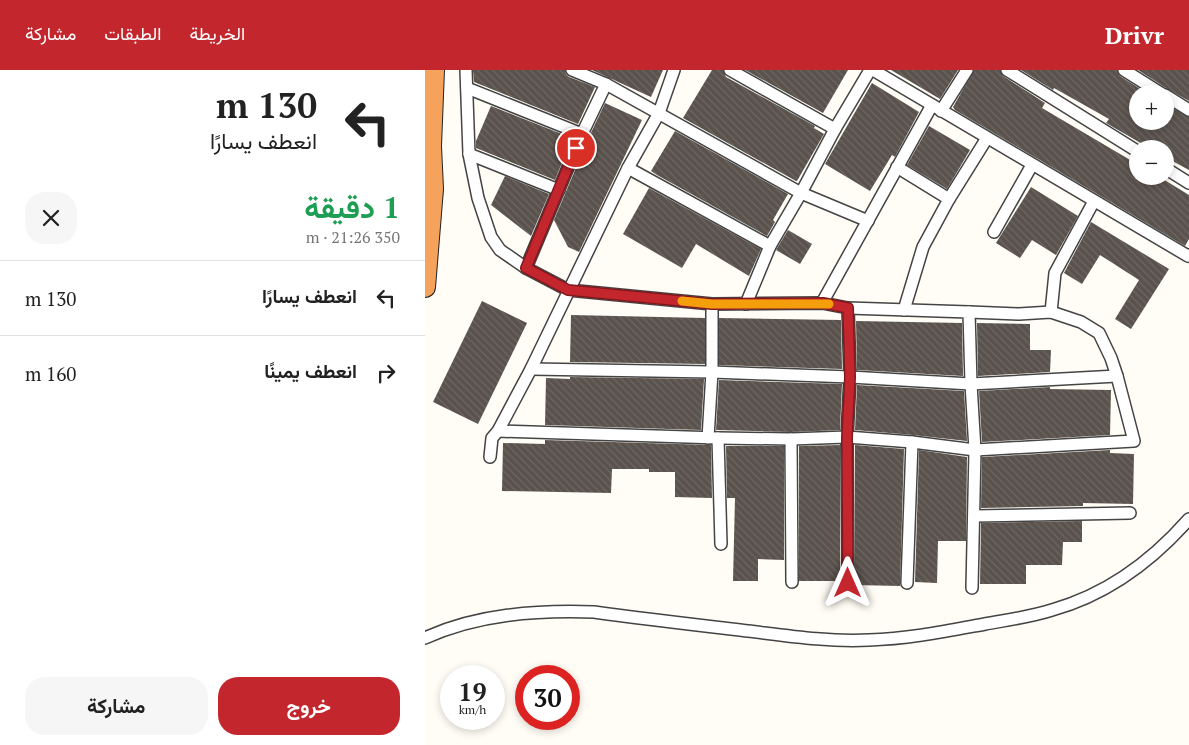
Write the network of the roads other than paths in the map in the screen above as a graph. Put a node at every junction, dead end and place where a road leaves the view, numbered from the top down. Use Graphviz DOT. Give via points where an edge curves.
graph roads {
  1 [pos="434,70"];
  2 [pos="466,70"];
  3 [pos="572,70"];
  4 [pos="674,70"];
  5 [pos="730,70"];
  6 [pos="871,70"];
  7 [pos="967,70"];
  8 [pos="1007,70"];
  9 [pos="1124,70"];
  10 [pos="602,78"];
  11 [pos="1149,85"];
  12 [pos="467,88"];
  13 [pos="1174,100"];
  14 [pos="936,108"];
  15 [pos="1189,110"];
  16 [pos="659,113"];
  17 [pos="425,122"];
  18 [pos="835,129"];
  19 [pos="582,134"];
  20 [pos="987,138"];
  21 [pos="431,146"];
  22 [pos="1129,146"];
  23 [pos="469,154"];
  24 [pos="1032,164"];
  25 [pos="897,167"];
  26 [pos="628,168"];
  27 [pos="1174,174"];
  28 [pos="1189,183"];
  29 [pos="559,190"];
  30 [pos="801,193"];
  31 [pos="949,199"];
  32 [pos="1094,201"];
  33 [pos="868,221"];
  34 [pos="994,232"];
  35 [pos="770,246"];
  36 [pos="1189,255"];
  37 [pos="526,268"];
  38 [pos="425,287"];
  39 [pos="568,290"];
  40 [pos="823,303"];
  41 [pos="712,304"];
  42 [pos="746,304"];
  43 [pos="848,308"];
  44 [pos="904,310"];
  45 [pos="969,312"];
  46 [pos="1051,312"];
  47 [pos="531,369"];
  48 [pos="712,372"];
  49 [pos="1117,376"];
  50 [pos="850,377"];
  51 [pos="971,384"];
  52 [pos="498,431"];
  53 [pos="847,437"];
  54 [pos="713,438"];
  55 [pos="791,439"];
  56 [pos="912,442"];
  57 [pos="975,450"];
  58 [pos="490,457"];
  59 [pos="1130,513"];
  60 [pos="974,516"];
  61 [pos="1189,519"];
  62 [pos="721,544"];
  63 [pos="792,582"];
  64 [pos="848,583"];
  65 [pos="907,583"];
  66 [pos="973,588"];
  67 [pos="425,638"];
  1 -- 21 [label="highway"];
  2 -- 12 [label="street"];
  3 -- 10 [label="street"];
  4 -- 16 [label="street"];
  5 -- 18 [label="street"];
  6 -- 14 [label="street"];
  6 -- 18 [label="street"];
  7 -- 14 [label="street"];
  8 -- 22 [label="street"];
  9 -- 11 [label="street"];
  10 -- 16 [label="street"];
  10 -- 19 [label="street"];
  12 -- 19 [label="street"];
  12 -- 23 [label="street"];
  13 -- 15 [label="street"];
  14 -- 20 [label="street"];
  14 -- 25 [label="street"];
  16 -- 26 [label="street"];
  16 -- 30 [label="street"];
  17 -- 21 [label="highway"];
  18 -- 30 [label="street"];
  19 -- 29 [label="street"];
  20 -- 24 [label="street"];
  20 -- 31 [label="street"];
  21 -- 38 [label="highway" via="433,198"];
  23 -- 29 [label="street"];
  23 -- 37 [label="street" via="478,198 491,237 500,250"];
  24 -- 32 [label="street"];
  24 -- 34 [label="street"];
  25 -- 31 [label="street"];
  25 -- 33 [label="street"];
  26 -- 35 [label="street"];
  26 -- 39 [label="street"];
  27 -- 28 [label="street"];
  29 -- 37 [label="street"];
  30 -- 33 [label="street"];
  30 -- 35 [label="street"];
  31 -- 44 [label="street" via="923,246"];
  32 -- 36 [label="street"];
  32 -- 46 [label="street" via="1055,273"];
  33 -- 40 [label="street"];
  35 -- 42 [label="street"];
  37 -- 39 [label="street"];
  39 -- 41 [label="street"];
  39 -- 47 [label="street"];
  40 -- 42 [label="street"];
  40 -- 43 [label="street"];
  41 -- 42 [label="street"];
  41 -- 48 [label="street"];
  43 -- 44 [label="street"];
  43 -- 50 [label="street"];
  44 -- 45 [label="street"];
  45 -- 46 [label="street"];
  45 -- 51 [label="street"];
  46 -- 49 [label="street" via="1081,322 1099,333"];
  47 -- 48 [label="street"];
  47 -- 52 [label="street"];
  48 -- 50 [label="street"];
  48 -- 54 [label="street"];
  49 -- 51 [label="street"];
  49 -- 57 [label="street" via="1134,441"];
  50 -- 51 [label="street"];
  50 -- 53 [label="street"];
  51 -- 57 [label="street"];
  52 -- 54 [label="street"];
  52 -- 58 [label="street" via="492,438"];
  53 -- 55 [label="street"];
  53 -- 56 [label="street"];
  53 -- 64 [label="street"];
  54 -- 55 [label="street"];
  54 -- 62 [label="street"];
  55 -- 63 [label="street"];
  56 -- 57 [label="street"];
  56 -- 65 [label="street"];
  57 -- 60 [label="street"];
  59 -- 60 [label="street"];
  60 -- 66 [label="street"];
  61 -- 67 [label="street" via="1154,555 1130,573 1078,602 1022,617 917,636 825,640 594,612 561,611 495,618"];
}
